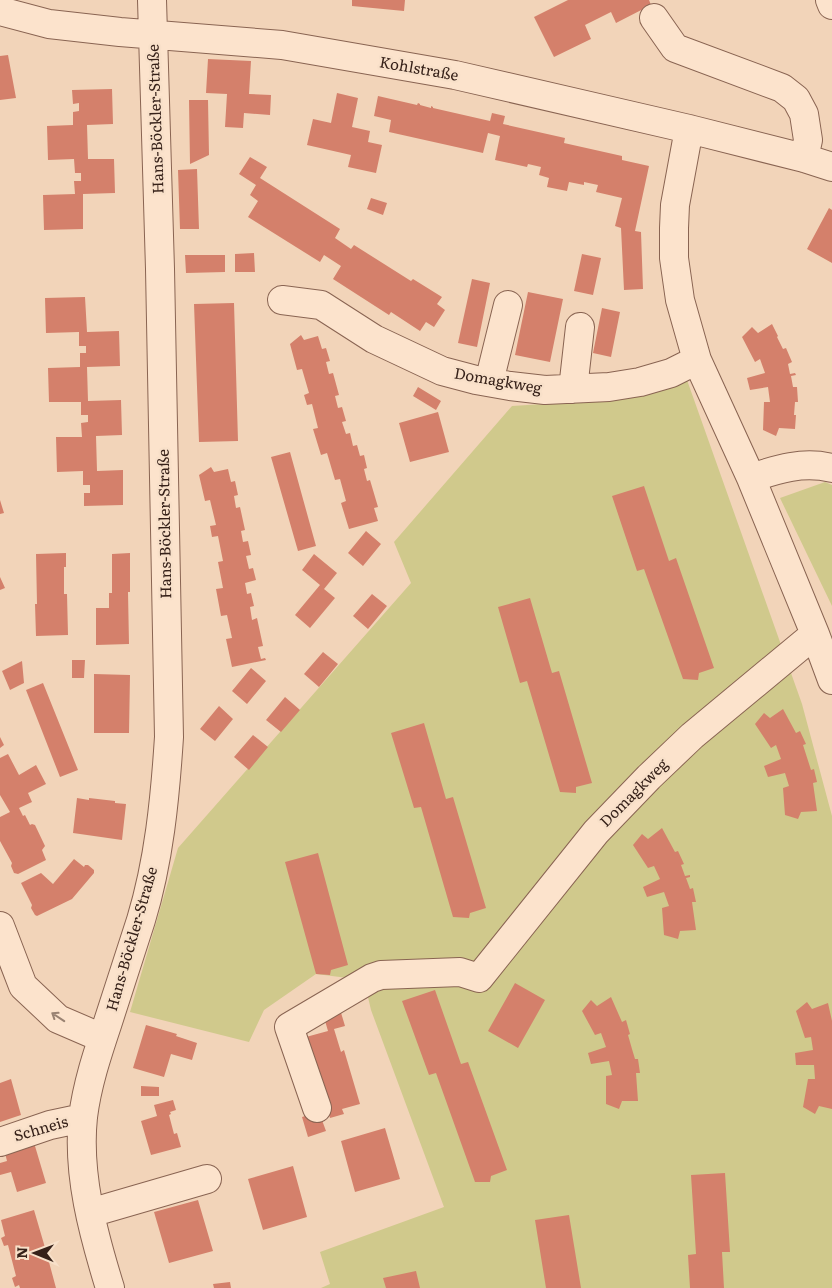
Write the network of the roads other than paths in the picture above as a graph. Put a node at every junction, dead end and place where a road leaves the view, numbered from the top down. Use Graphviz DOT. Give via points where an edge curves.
graph roads {
  1 [pos="152,0"];
  2 [pos="830,0"];
  3 [pos="832,5"];
  4 [pos="0,11"];
  5 [pos="654,18"];
  6 [pos="153,35"];
  7 [pos="689,129"];
  8 [pos="804,158"];
  9 [pos="832,167"];
  10 [pos="282,300"];
  11 [pos="508,305"];
  12 [pos="580,326"];
  13 [pos="697,360"];
  14 [pos="489,382"];
  15 [pos="573,389"];
  16 [pos="832,468"];
  17 [pos="751,478"];
  18 [pos="815,634"];
  19 [pos="832,680"];
  20 [pos="0,926"];
  21 [pos="102,1038"];
  22 [pos="317,1108"];
  23 [pos="83,1118"];
  24 [pos="0,1142"];
  25 [pos="208,1180"];
  26 [pos="90,1213"];
  27 [pos="110,1288"];
  1 -- 6 [label="street, Hans-Böckler-Straße"];
  2 -- 3 [label="street"];
  4 -- 6 [label="street, Kohlstraße" via="49,24"];
  5 -- 8 [label="street" via="675,48 782,88 796,99 804,114 808,140"];
  6 -- 7 [label="street, Kohlstraße" via="282,45 455,75"];
  6 -- 21 [label="street, Hans-Böckler-Straße" via="169,737 165,798 156,856 141,918"];
  7 -- 8 [label="street, Kohlstraße"];
  7 -- 13 [label="street" via="675,205 674,258 680,300"];
  8 -- 9 [label="street, Kohlstraße"];
  10 -- 14 [label="street, Domagkweg" via="321,305 374,339 442,371"];
  11 -- 14 [label="street"];
  12 -- 15 [label="street"];
  13 -- 15 [label="street, Domagkweg" via="671,373 640,382"];
  13 -- 17 [label="street"];
  14 -- 15 [label="street, Domagkweg" via="545,390"];
  16 -- 17 [label="street" via="820,465 787,467"];
  17 -- 18 [label="street"];
  18 -- 19 [label="street"];
  18 -- 22 [label="street, Domagkweg" via="692,736 649,777 596,832 479,978 460,972 381,975 289,1027"];
  21 -- 20 [label="street, one-way" via="58,1019 23,986"];
  21 -- 23 [label="street, Hans-Böckler-Straße"];
  23 -- 24 [label="street, Schneis"];
  23 -- 26 [label="street, Hans-Böckler-Straße" via="82,1155"];
  25 -- 26 [label="street"];
  26 -- 27 [label="street, Hans-Böckler-Straße"];
}
